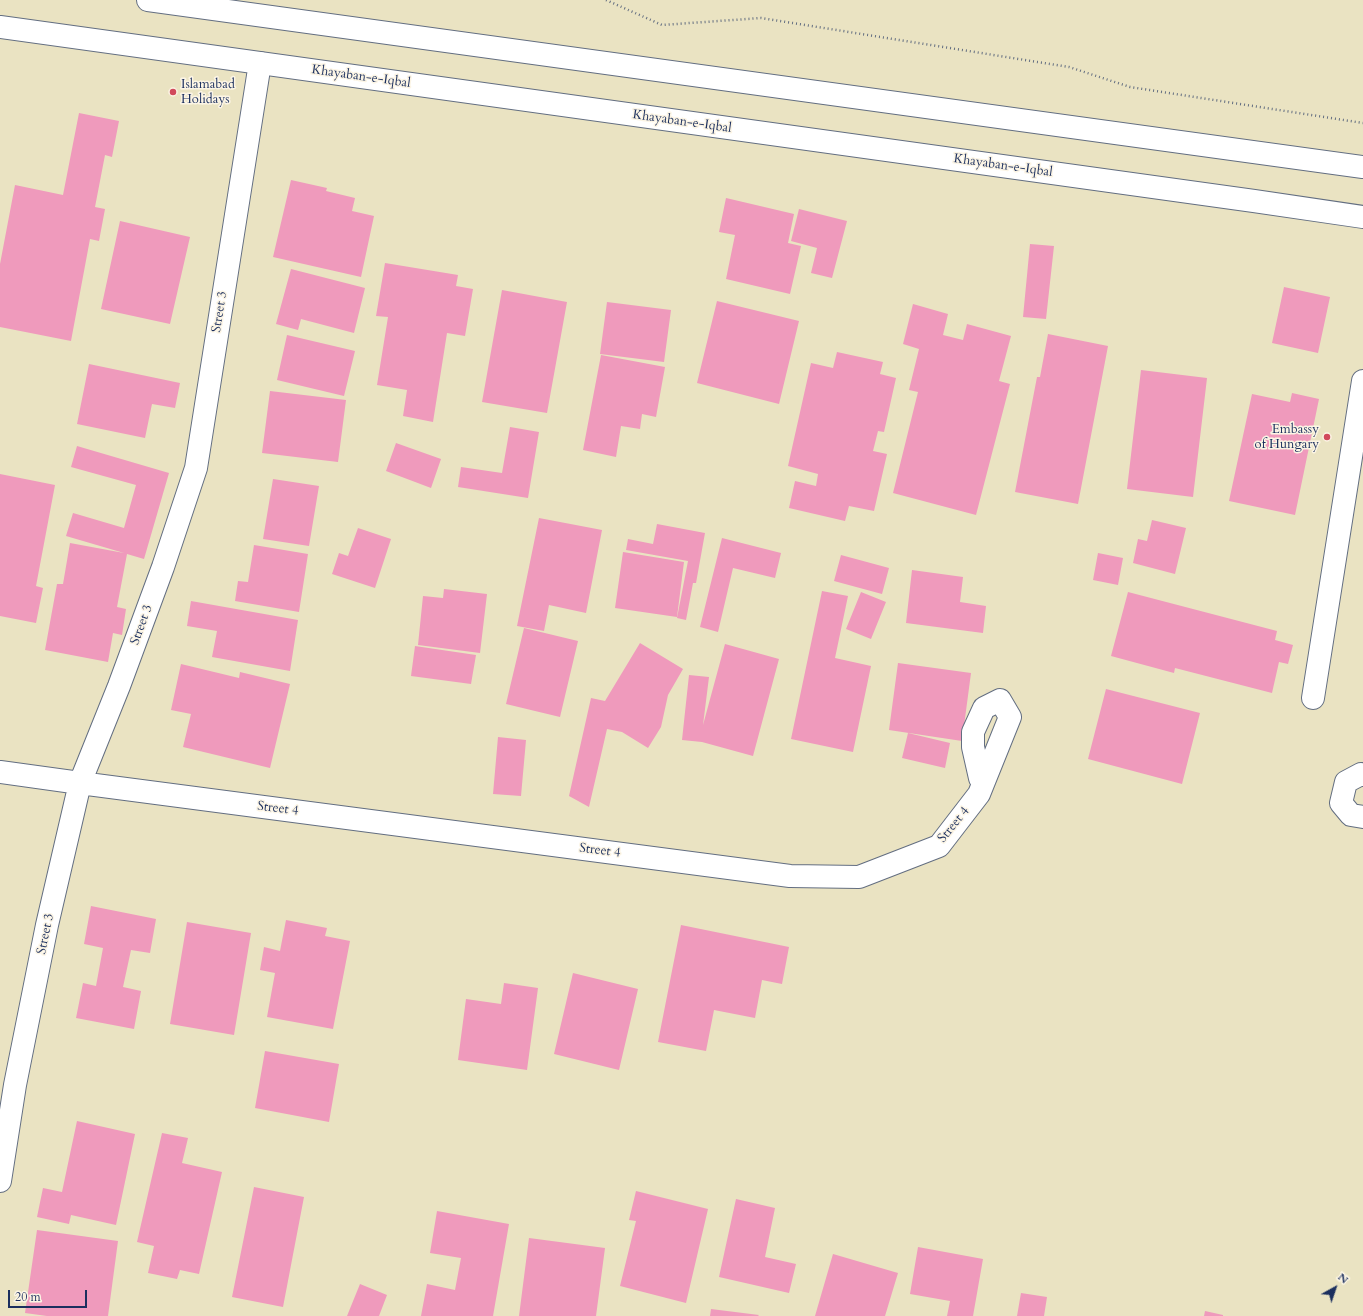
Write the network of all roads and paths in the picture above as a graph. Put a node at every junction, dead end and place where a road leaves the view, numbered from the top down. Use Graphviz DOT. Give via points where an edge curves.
graph roads {
  1 [pos="148,0"];
  2 [pos="606,0"];
  3 [pos="0,27"];
  4 [pos="260,63"];
  5 [pos="1363,123"];
  6 [pos="1363,168"];
  7 [pos="1363,218"];
  8 [pos="1363,381"];
  9 [pos="1313,698"];
  10 [pos="0,772"];
  11 [pos="1363,775"];
  12 [pos="980,778"];
  13 [pos="80,783"];
  14 [pos="1363,817"];
  15 [pos="0,1181"];
  1 -- 6 [label="street"];
  2 -- 5 [label="path" via="662,25 761,18 1069,67 1130,87"];
  3 -- 4 [label="street, Khayaban-e-Iqbal"];
  4 -- 7 [label="street, Khayaban-e-Iqbal"];
  4 -- 13 [label="street, Street 3" via="196,468 163,567"];
  8 -- 9 [label="street"];
  10 -- 13 [label="street, Street 4"];
  11 -- 14 [label="street" via="1346,782 1341,803 1351,815"];
  12 -- 13 [label="street, Street 4" via="973,747 973,732 984,708 1000,700 1010,717 979,794 939,846 860,877 790,876"];
  13 -- 15 [label="street, Street 3" via="47,925 16,1077"];
}
